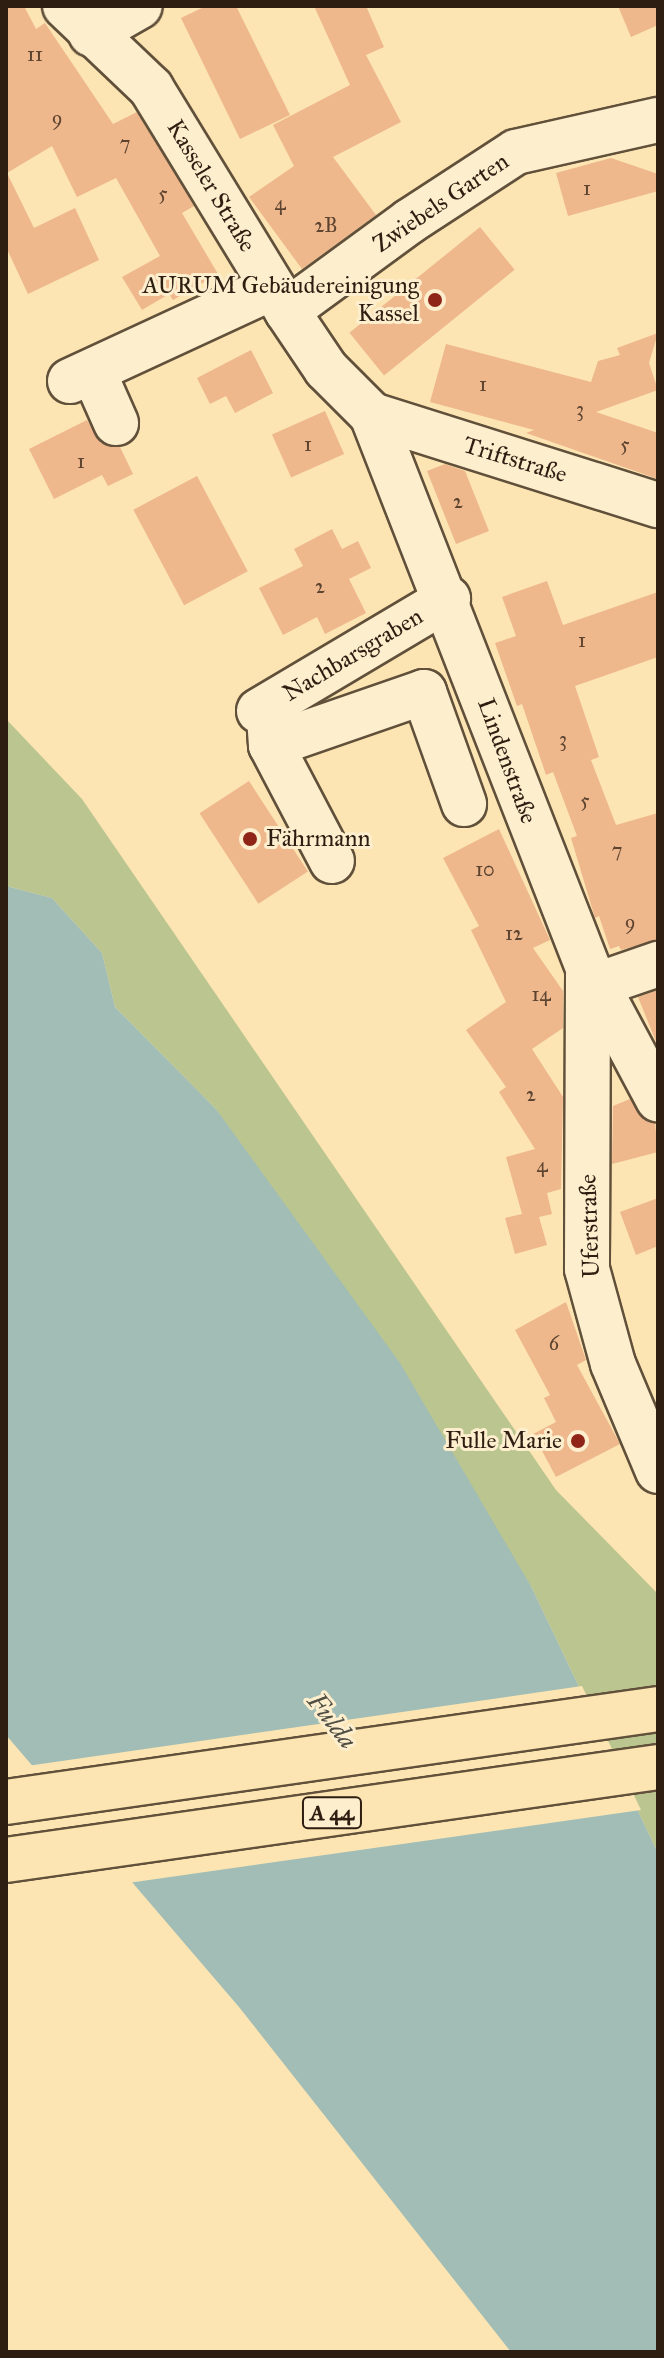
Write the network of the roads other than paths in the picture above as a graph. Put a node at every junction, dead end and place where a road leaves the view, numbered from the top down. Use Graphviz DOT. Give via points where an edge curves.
graph roads {
  1 [pos="140,6"];
  2 [pos="78,20"];
  3 [pos="658,120"];
  4 [pos="279,300"];
  5 [pos="372,415"];
  6 [pos="116,423"];
  7 [pos="658,505"];
  8 [pos="448,599"];
  9 [pos="266,721"];
  10 [pos="464,804"];
  11 [pos="332,861"];
  12 [pos="658,964"];
  13 [pos="592,977"];
  14 [pos="658,1099"];
  15 [pos="658,1471"];
  16 [pos="658,1709"];
  17 [pos="658,1767"];
  18 [pos="6,1802"];
  19 [pos="6,1860"];
  1 -- 2 [label="street"];
  2 -- 4 [label="street, Kasseler Straße" via="156,94"];
  3 -- 4 [label="street, Zwiebels Garten" via="516,152"];
  4 -- 5 [label="street, Kasseler Straße" via="326,369"];
  4 -- 6 [label="street, Zwiebels Garten" via="82,376"];
  5 -- 7 [label="street, Triftstraße"];
  5 -- 8 [label="street, Lindenstraße"];
  8 -- 9 [label="street, Nachbarsgraben"];
  8 -- 13 [label="street, Lindenstraße" via="514,786"];
  9 -- 10 [label="street" via="424,692"];
  9 -- 11 [label="street"];
  12 -- 13 [label="street"];
  13 -- 14 [label="street, Lindenstraße"];
  13 -- 15 [label="street, Uferstraße" via="587,1269 613,1364"];
  16 -- 18 [label="highway, A 44"];
  17 -- 19 [label="highway, A 44"];
}
